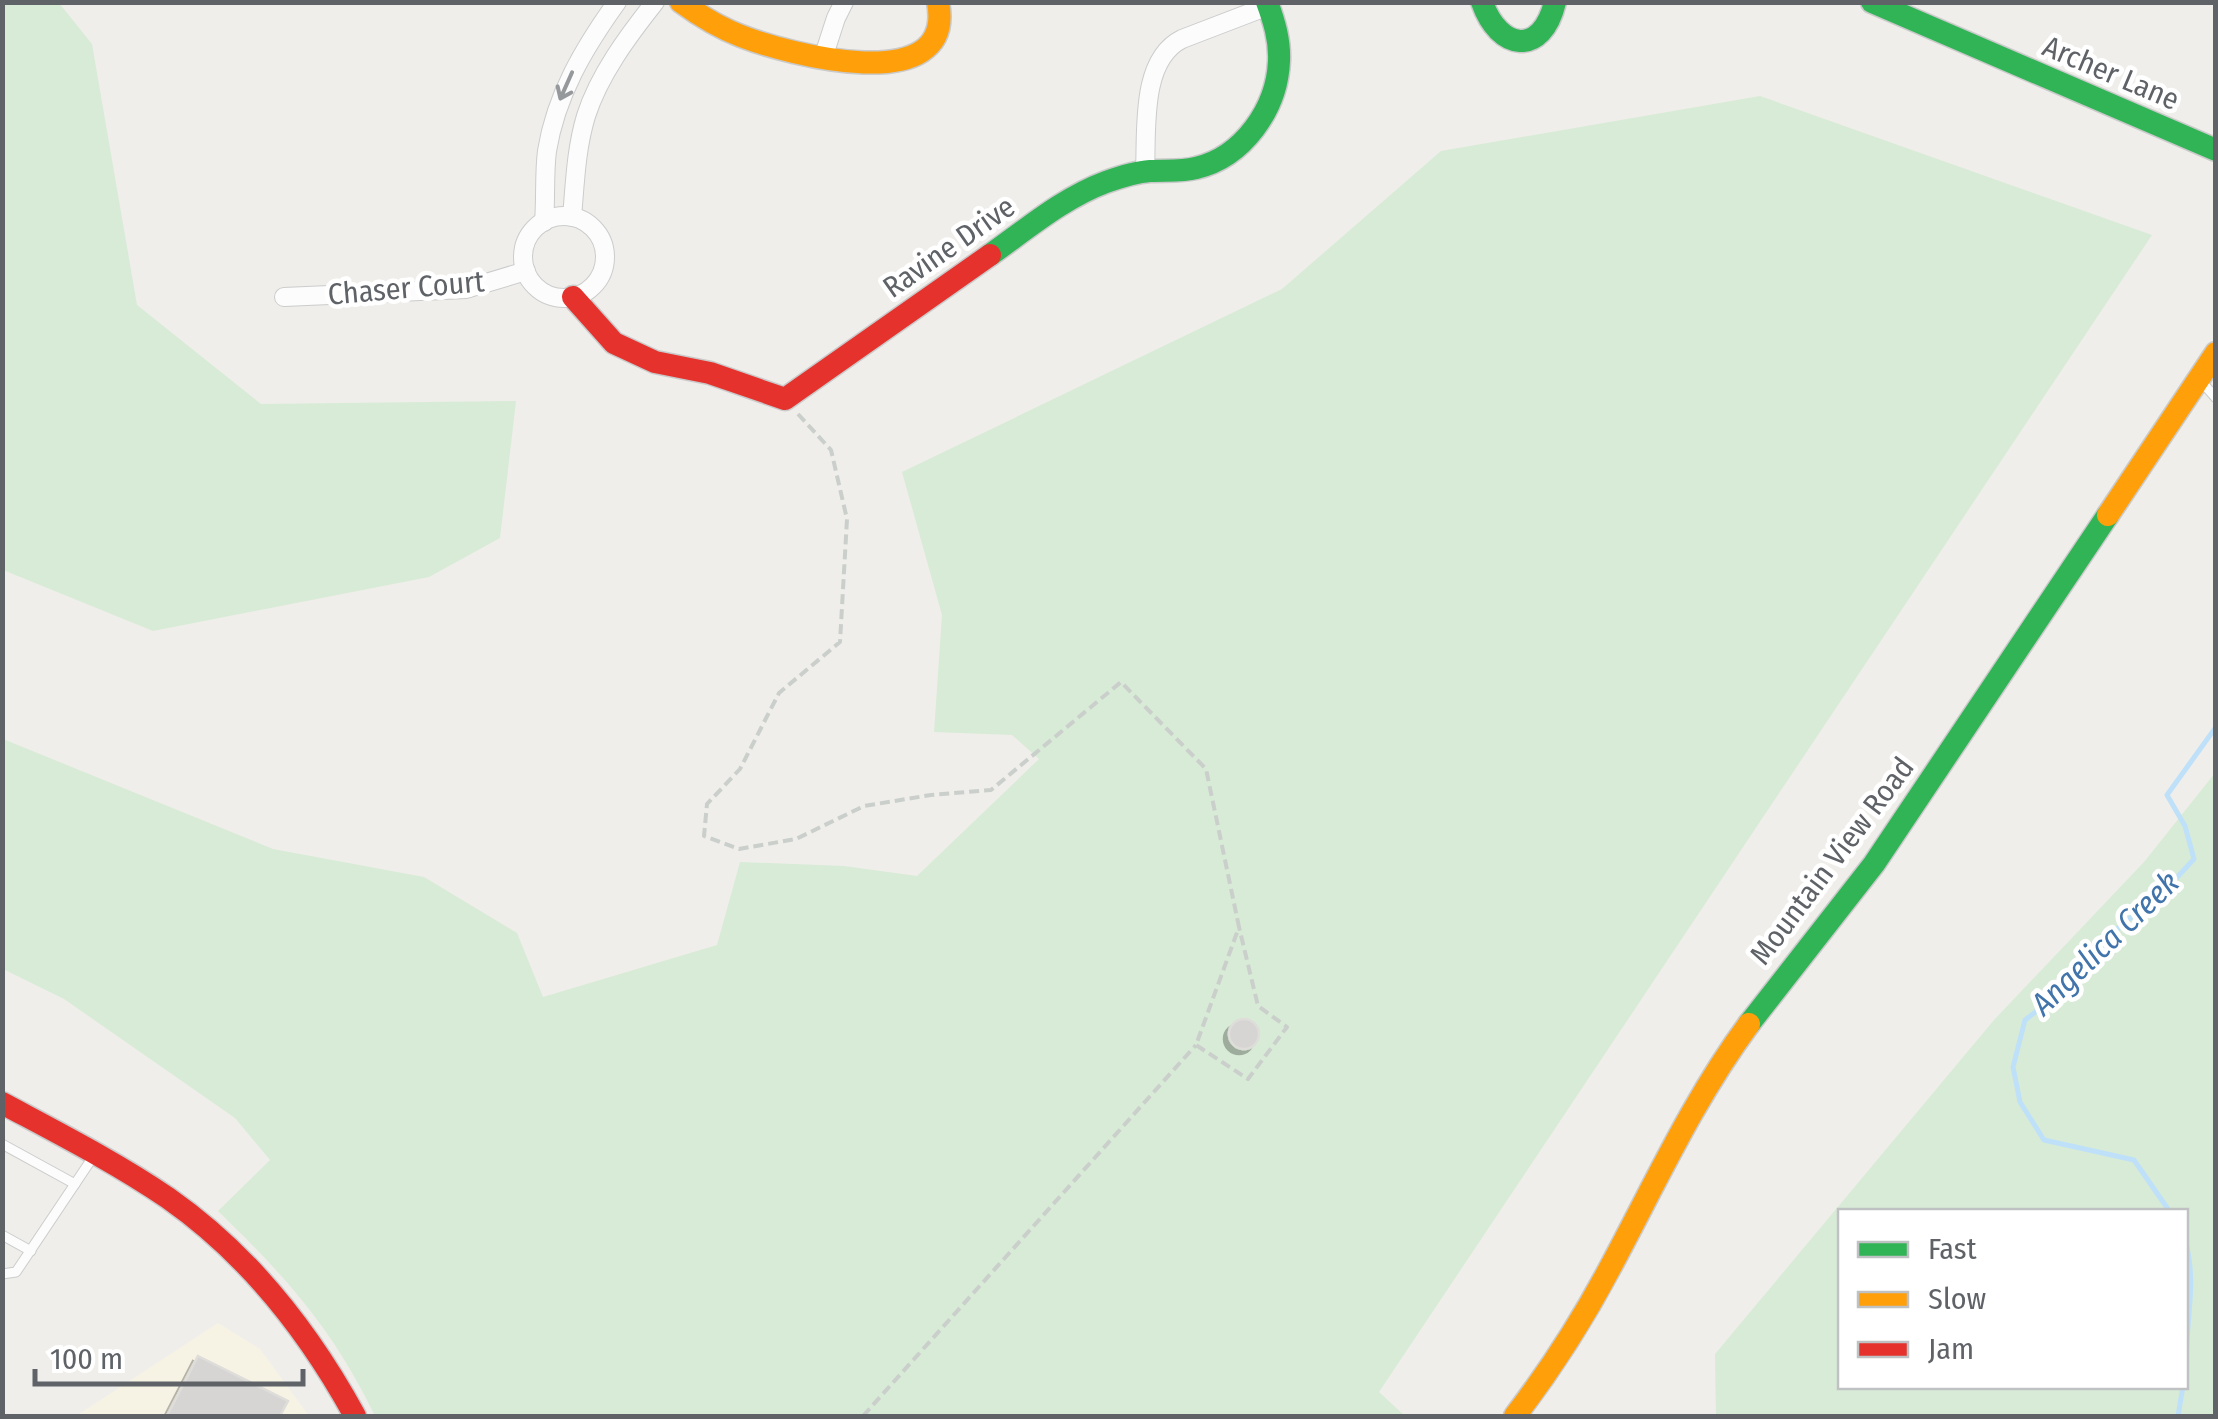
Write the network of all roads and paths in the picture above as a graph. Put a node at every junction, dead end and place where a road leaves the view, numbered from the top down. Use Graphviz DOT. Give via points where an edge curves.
graph roads {
  1 [pos="616,2"];
  2 [pos="655,2"];
  3 [pos="681,2"];
  4 [pos="844,2"];
  5 [pos="938,2"];
  6 [pos="1482,2"];
  7 [pos="1555,2"];
  8 [pos="1872,2"];
  9 [pos="1267,4"];
  10 [pos="824,58"];
  11 [pos="2216,150"];
  12 [pos="1145,171"];
  13 [pos="572,217"];
  14 [pos="544,222"];
  15 [pos="526,271"];
  16 [pos="284,297"];
  17 [pos="573,298"];
  18 [pos="2216,353"];
  19 [pos="2198,378"];
  20 [pos="2216,398"];
  21 [pos="785,400"];
  22 [pos="1240,927"];
  23 [pos="1196,1045"];
  24 [pos="2,1103"];
  25 [pos="2,1144"];
  26 [pos="96,1153"];
  27 [pos="75,1184"];
  28 [pos="2,1235"];
  29 [pos="31,1250"];
  30 [pos="2,1274"];
  31 [pos="356,1416"];
  32 [pos="863,1416"];
  33 [pos="1516,1416"];
  1 -- 14 [label="street, one-way" via="557,108"];
  2 -- 13 [label="street" via="592,98 577,156"];
  3 -- 10 [label="street" via="757,44"];
  4 -- 10 [label="street"];
  5 -- 10 [label="street" via="935,39 909,57 877,65"];
  6 -- 7 [label="street" via="1497,32 1524,41 1550,25"];
  8 -- 11 [label="street, Archer Lane"];
  9 -- 12 [label="street" via="1182,38 1161,57 1150,92"];
  9 -- 12 [label="street, Ravine Drive" via="1279,60 1258,126 1230,152 1200,167"];
  12 -- 21 [label="street, Ravine Drive" via="1076,194"];
  13 -- 14 [label="street"];
  13 -- 17 [label="street" via="595,230 606,254 595,284"];
  14 -- 15 [label="street" via="524,248"];
  15 -- 16 [label="street, Chaser Court" via="466,289"];
  15 -- 17 [label="street" via="545,294"];
  17 -- 21 [label="street" via="614,344"];
  18 -- 19 [label="street, Mountain View Road"];
  19 -- 20 [label="lane"];
  19 -- 33 [label="street, Mountain View Road" via="1874,864 1715,1072 1589,1306"];
  21 -- 22 [label="path" via="831,450 848,520 840,642 779,693 740,769 707,804 704,836 740,849 796,840 864,806 991,790 1122,682 1206,769"];
  22 -- 23 [label="path"];
  22 -- 23 [label="path" via="1258,1006 1287,1027 1248,1079"];
  23 -- 32 [label="path"];
  24 -- 26 [label="street"];
  25 -- 27 [label="lane"];
  26 -- 27 [label="lane"];
  26 -- 31 [label="street" via="170,1200 256,1272 304,1330"];
  27 -- 29 [label="lane"];
  28 -- 29 [label="lane"];
  29 -- 30 [label="lane" via="16,1272"];
}
